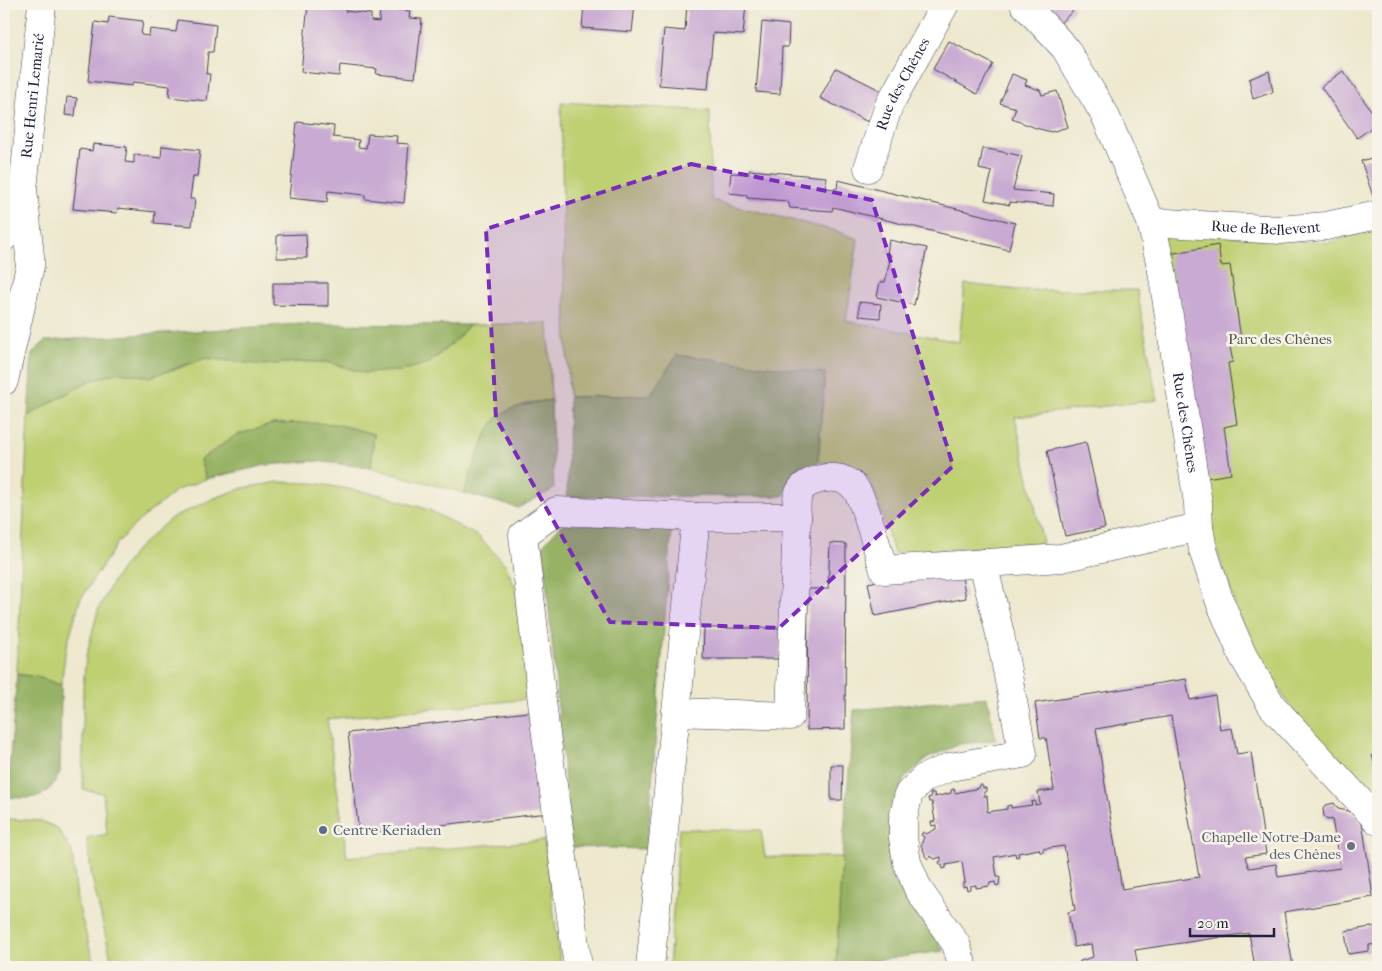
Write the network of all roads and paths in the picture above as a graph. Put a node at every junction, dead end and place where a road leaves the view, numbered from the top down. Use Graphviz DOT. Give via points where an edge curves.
graph roads {
  1 [pos="42,4"];
  2 [pos="945,4"];
  3 [pos="1024,4"];
  4 [pos="868,168"];
  5 [pos="23,189"];
  6 [pos="1378,215"];
  7 [pos="1151,222"];
  8 [pos="4,237"];
  9 [pos="4,381"];
  10 [pos="696,517"];
  11 [pos="797,517"];
  12 [pos="1199,527"];
  13 [pos="983,564"];
  14 [pos="676,712"];
  15 [pos="1378,821"];
  16 [pos="578,967"];
  17 [pos="650,967"];
  18 [pos="963,967"];
  1 -- 5 [label="street, Rue Henri Lemarié"];
  2 -- 4 [label="street, Rue des Chênes" via="889,105"];
  3 -- 7 [label="street, Rue des Chênes" via="1065,48 1105,115"];
  5 -- 8 [label="street, Rue Henri Lemarié"];
  5 -- 9 [label="street, Rue Henri Lemarié" via="30,266"];
  6 -- 7 [label="street, Rue de Bellevent" via="1326,226 1280,230"];
  7 -- 12 [label="street, Rue des Chênes" via="1162,271"];
  10 -- 11 [label="street"];
  10 -- 14 [label="street"];
  10 -- 16 [label="street" via="556,511 523,535"];
  11 -- 13 [label="street" via="796,498 806,484 829,477 840,479 855,488 861,500 884,570"];
  11 -- 14 [label="street" via="790,716"];
  12 -- 13 [label="street" via="1061,558"];
  12 -- 15 [label="street, Rue des Chênes" via="1220,602 1243,656 1272,706"];
  13 -- 18 [label="street" via="1023,754 950,767 924,778 909,793 903,819 907,862 918,890 956,944"];
  14 -- 17 [label="street"];
}
